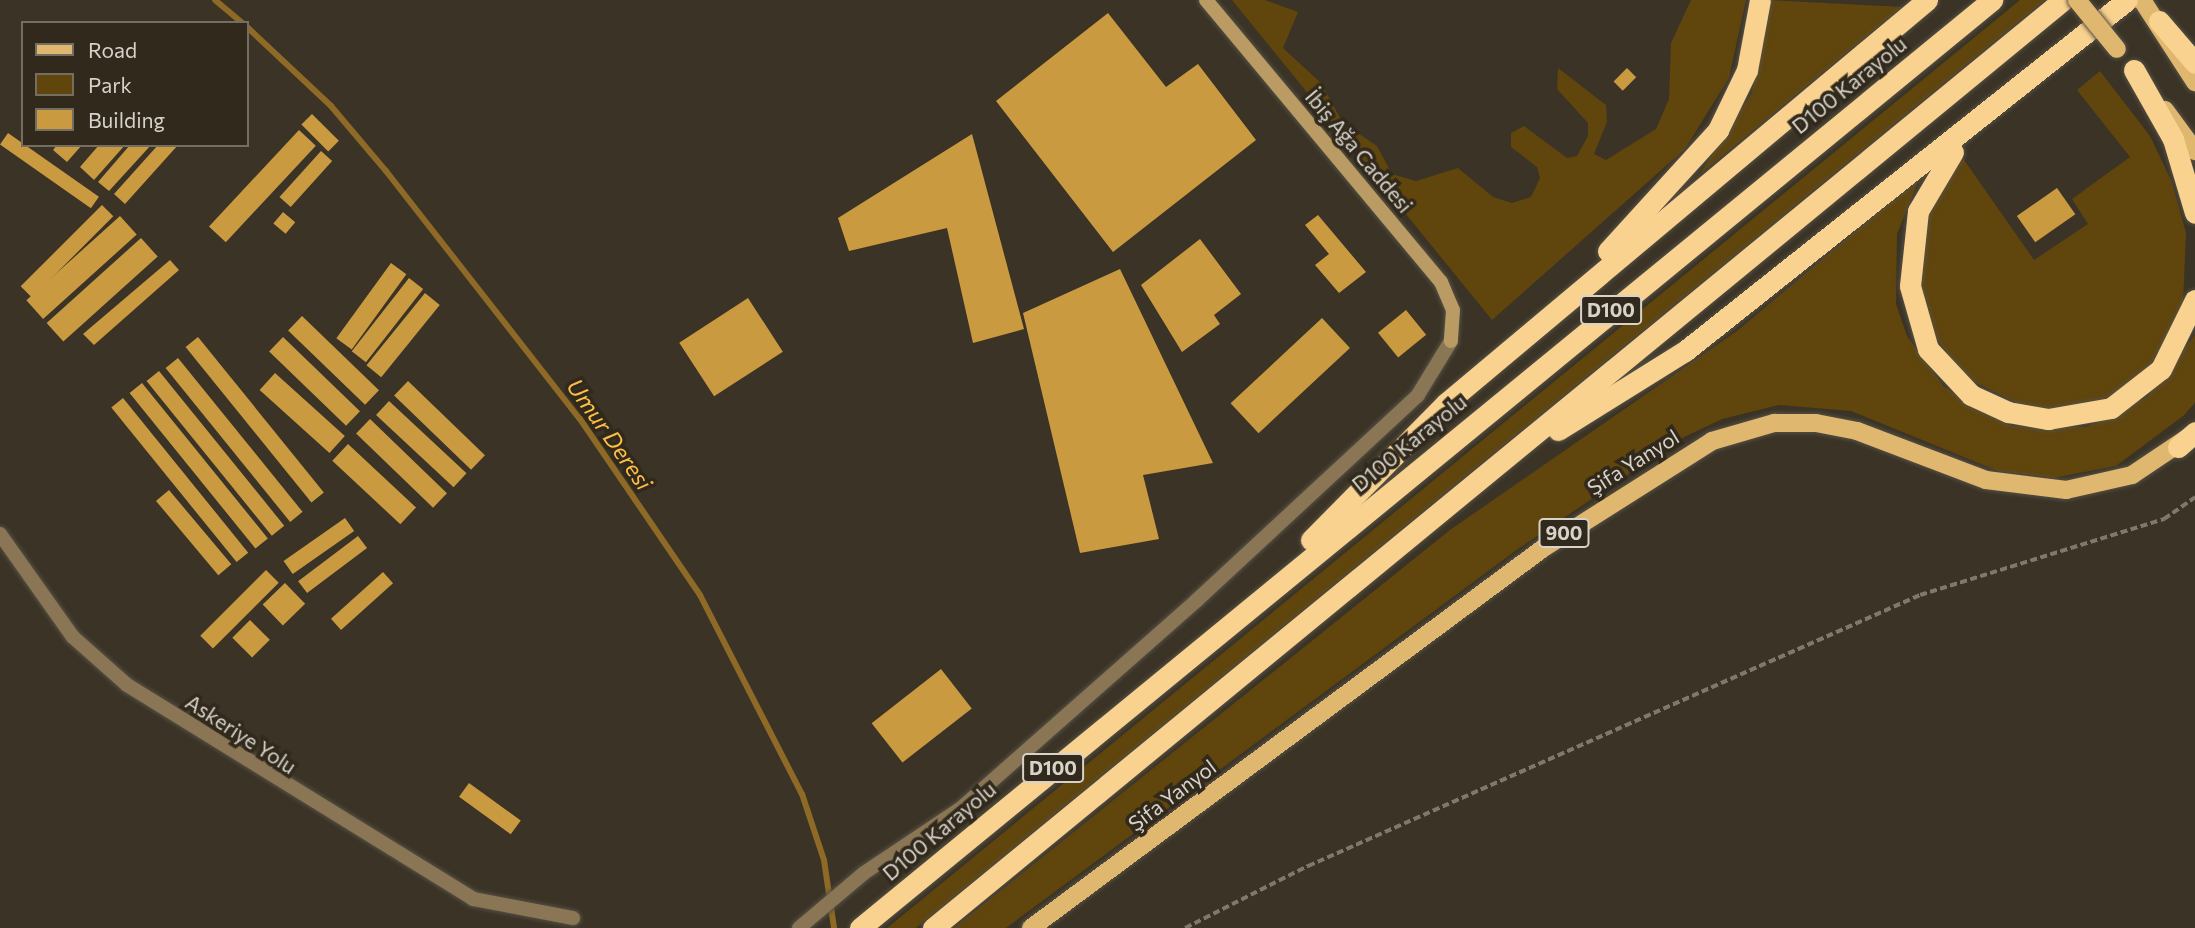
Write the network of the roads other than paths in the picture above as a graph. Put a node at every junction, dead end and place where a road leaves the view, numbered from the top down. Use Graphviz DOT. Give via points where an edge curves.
graph roads {
  1 [pos="1206,0"];
  2 [pos="1760,0"];
  3 [pos="1927,0"];
  4 [pos="1992,0"];
  5 [pos="2063,0"];
  6 [pos="2077,0"];
  7 [pos="2127,0"];
  8 [pos="2143,0"];
  9 [pos="2160,21"];
  10 [pos="2195,63"];
  11 [pos="2134,70"];
  12 [pos="2195,82"];
  13 [pos="2006,101"];
  14 [pos="2195,151"];
  15 [pos="2195,213"];
  16 [pos="2195,300"];
  17 [pos="1535,329"];
  18 [pos="2195,429"];
  19 [pos="2178,447"];
  20 [pos="1491,471"];
  21 [pos="0,534"];
  22 [pos="1230,620"];
  23 [pos="573,918"];
  24 [pos="867,922"];
  25 [pos="799,928"];
  26 [pos="933,928"];
  27 [pos="1031,928"];
  1 -- 25 [label="street, İbiş Ağa Caddesi" via="1441,282 1453,310 1451,341 1418,395 1197,600 960,809"];
  2 -- 17 [label="highway" via="1747,69 1718,130"];
  3 -- 17 [label="highway"];
  4 -- 22 [label="highway, D100 Karayolu / D100"];
  5 -- 20 [label="highway, D100"];
  6 -- 11 [label="main road, bridge"];
  7 -- 13 [label="highway"];
  8 -- 9 [label="main road"];
  9 -- 10 [label="highway"];
  9 -- 12 [label="main road"];
  11 -- 14 [label="main road"];
  11 -- 15 [label="highway" via="2174,139"];
  13 -- 16 [label="highway" via="1937,172 1912,234 1913,308 1941,367 1971,395 2008,412 2048,419 2090,415 2130,397 2161,369"];
  13 -- 20 [label="highway" via="1685,351"];
  17 -- 22 [label="highway" via="1445,404"];
  18 -- 19 [label="highway"];
  19 -- 27 [label="main road, Şifa Yanyol / 900" via="2115,481 2056,490 1986,480 1857,430 1816,423 1774,423 1712,441 1542,549"];
  20 -- 26 [label="highway, D100"];
  21 -- 23 [label="street, Askeriye Yolu" via="73,637 127,685 473,899"];
  22 -- 24 [label="highway, D100 Karayolu / D100"];
}
